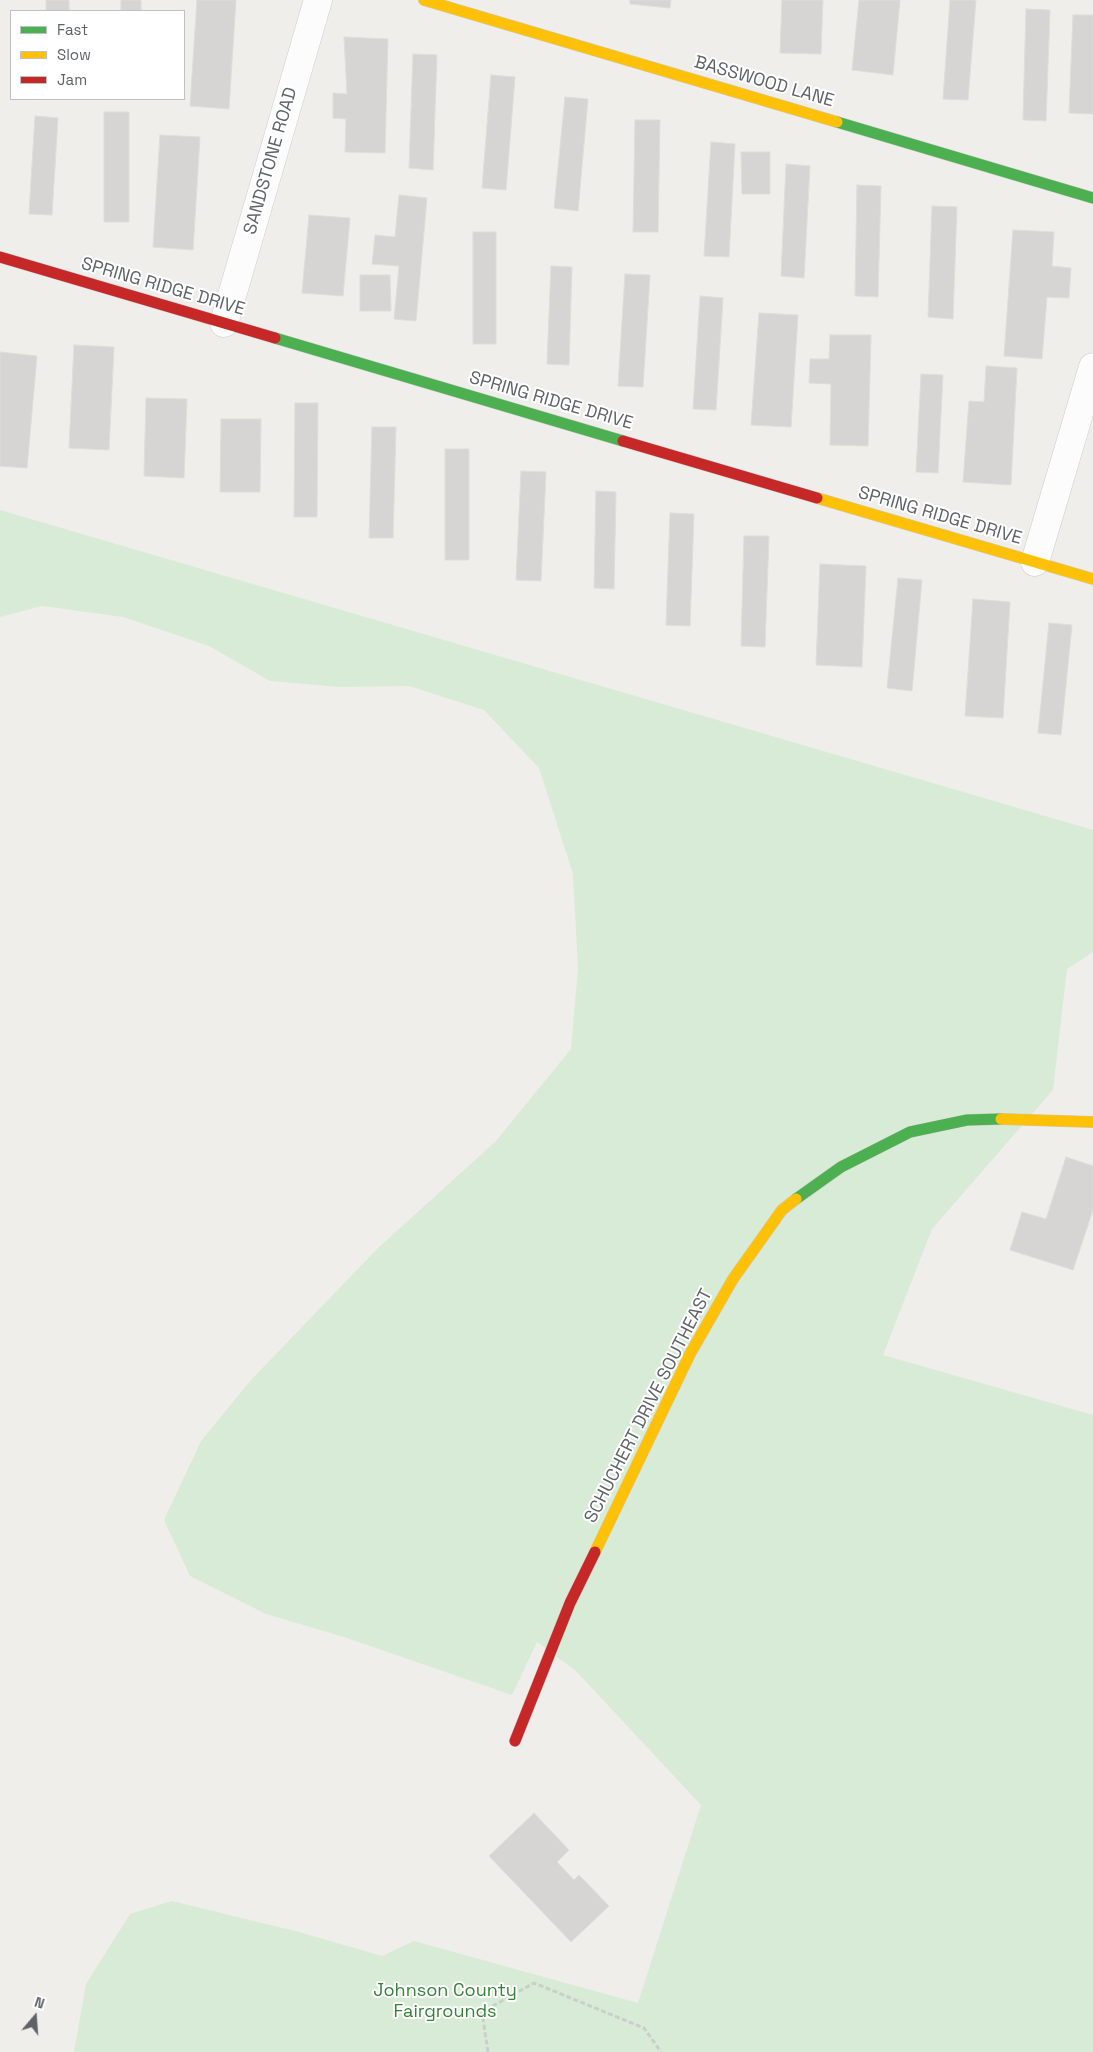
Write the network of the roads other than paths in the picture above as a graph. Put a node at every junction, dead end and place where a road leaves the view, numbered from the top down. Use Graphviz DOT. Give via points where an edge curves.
graph roads {
  1 [pos="318,0"];
  2 [pos="424,0"];
  3 [pos="1093,198"];
  4 [pos="0,257"];
  5 [pos="224,323"];
  6 [pos="1093,367"];
  7 [pos="1035,562"];
  8 [pos="1093,579"];
  9 [pos="1093,1122"];
  10 [pos="516,1741"];
  1 -- 5 [label="street, SANDSTONE ROAD"];
  2 -- 3 [label="street, BASSWOOD LANE"];
  4 -- 5 [label="street, SPRING RIDGE DRIVE"];
  5 -- 7 [label="street, SPRING RIDGE DRIVE"];
  6 -- 7 [label="street"];
  7 -- 8 [label="street, SPRING RIDGE DRIVE"];
  9 -- 10 [label="street, SCHUCHERT DRIVE SOUTHEAST" via="967,1120 910,1132 840,1167 782,1210 733,1279 690,1354 570,1603"];
}
